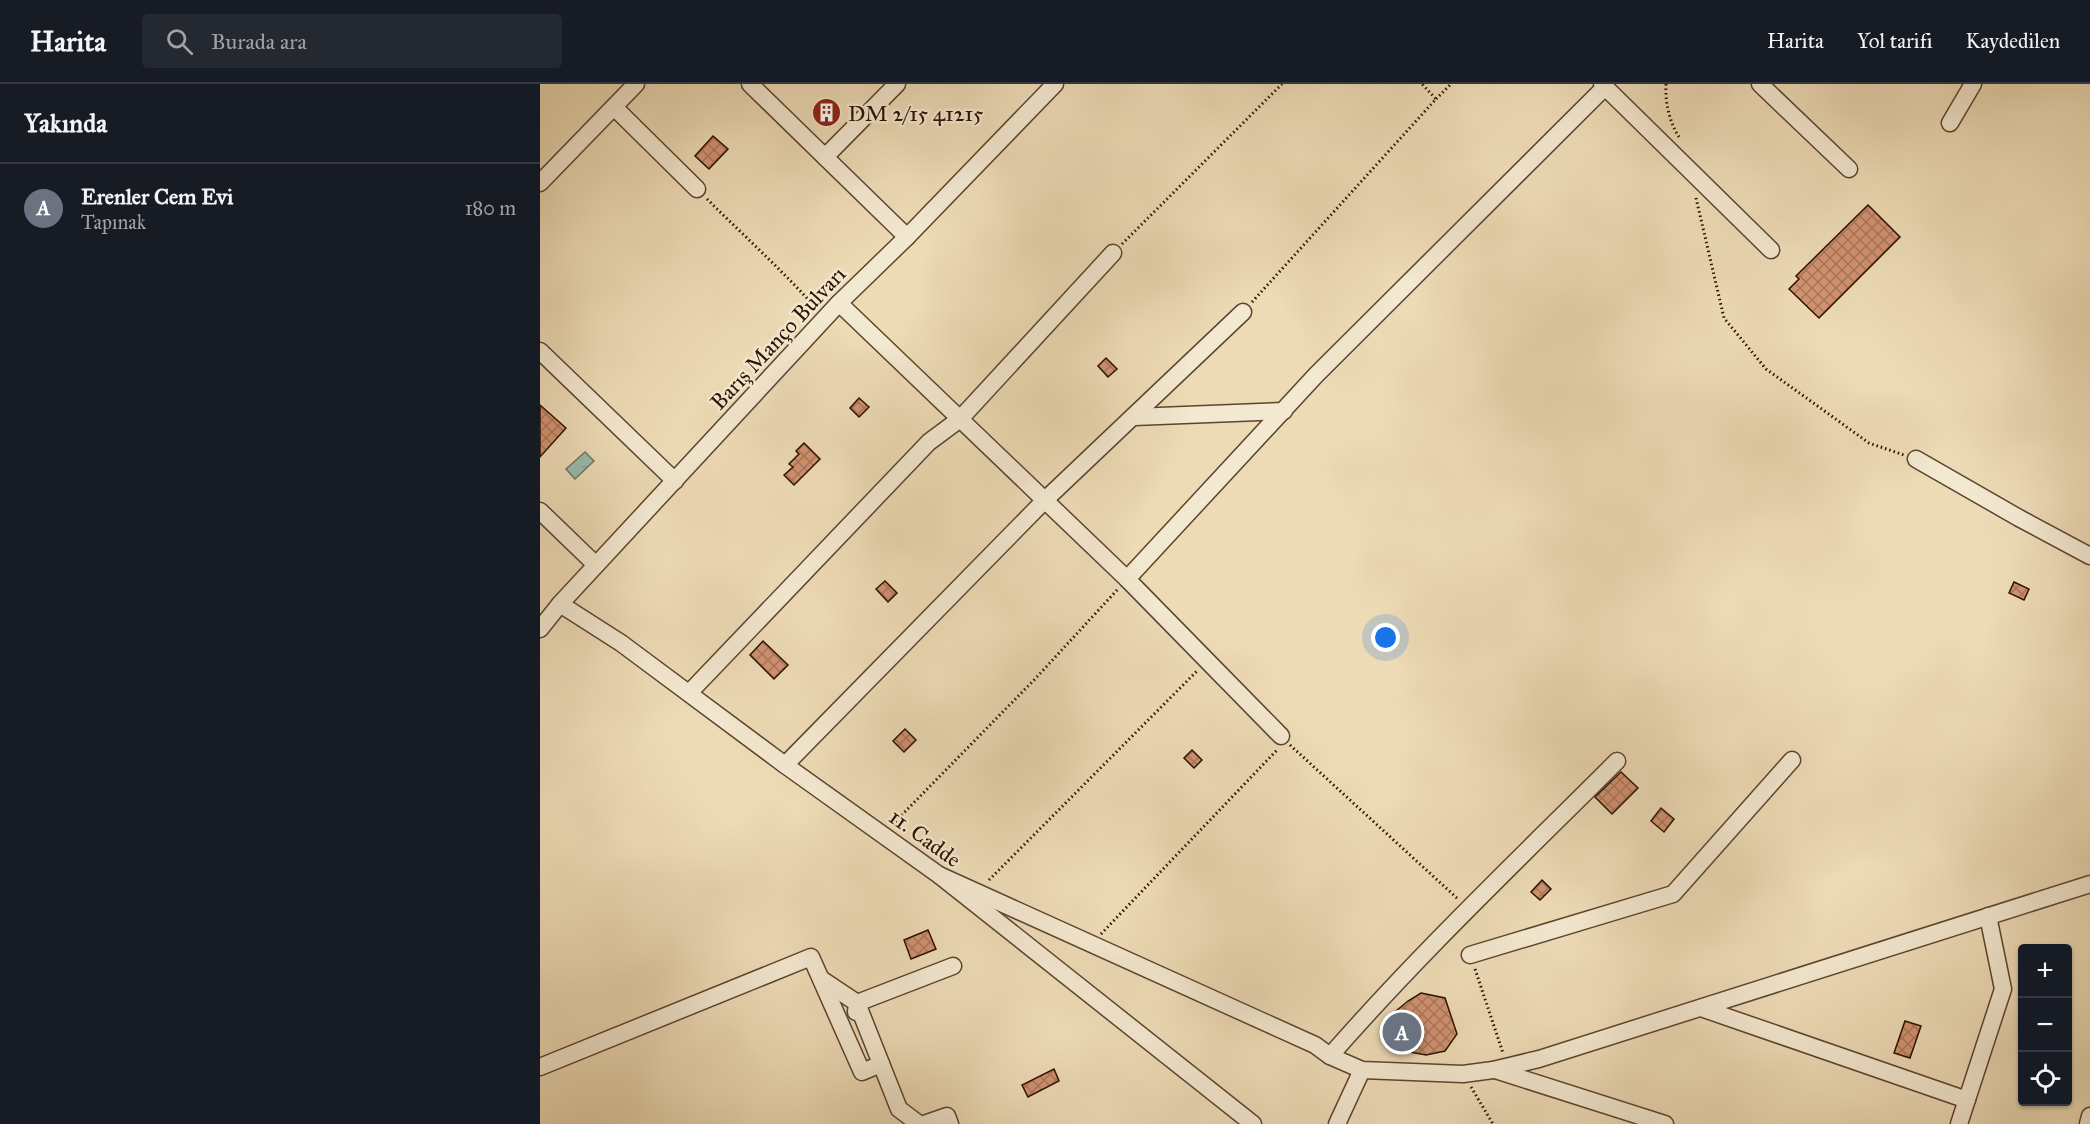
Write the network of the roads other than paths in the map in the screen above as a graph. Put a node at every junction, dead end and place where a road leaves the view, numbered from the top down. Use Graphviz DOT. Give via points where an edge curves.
graph roads {
  1 [pos="636,84"];
  2 [pos="750,84"];
  3 [pos="897,84"];
  4 [pos="1054,84"];
  5 [pos="1760,84"];
  6 [pos="1973,84"];
  7 [pos="1603,86"];
  8 [pos="614,107"];
  9 [pos="1950,123"];
  10 [pos="825,157"];
  11 [pos="1849,169"];
  12 [pos="540,183"];
  13 [pos="697,189"];
  14 [pos="908,237"];
  15 [pos="1772,250"];
  16 [pos="1113,253"];
  17 [pos="839,303"];
  18 [pos="1243,312"];
  19 [pos="540,351"];
  20 [pos="1284,411"];
  21 [pos="1134,417"];
  22 [pos="960,419"];
  23 [pos="1916,459"];
  24 [pos="675,481"];
  25 [pos="1045,500"];
  26 [pos="540,511"];
  27 [pos="2090,556"];
  28 [pos="596,565"];
  29 [pos="1127,579"];
  30 [pos="560,604"];
  31 [pos="540,629"];
  32 [pos="689,693"];
  33 [pos="1283,738"];
  34 [pos="1792,760"];
  35 [pos="1617,761"];
  36 [pos="785,765"];
  37 [pos="939,875"];
  38 [pos="2090,884"];
  39 [pos="1989,916"];
  40 [pos="1470,956"];
  41 [pos="952,966"];
  42 [pos="821,979"];
  43 [pos="857,1003"];
  44 [pos="1701,1008"];
  45 [pos="852,1049"];
  46 [pos="1330,1056"];
  47 [pos="881,1064"];
  48 [pos="540,1067"];
  49 [pos="1501,1068"];
  50 [pos="1362,1070"];
  51 [pos="1967,1100"];
  52 [pos="2090,1116"];
  53 [pos="919,1124"];
  54 [pos="924,1124"];
  55 [pos="950,1124"];
  56 [pos="1253,1124"];
  57 [pos="1337,1124"];
  58 [pos="1665,1124"];
  59 [pos="1959,1124"];
  60 [pos="2088,1124"];
  1 -- 8 [label="street"];
  2 -- 10 [label="street"];
  3 -- 10 [label="street"];
  4 -- 14 [label="street, Barış Manço Bulvarı"];
  5 -- 11 [label="street"];
  6 -- 9 [label="street"];
  7 -- 15 [label="street"];
  7 -- 20 [label="street"];
  8 -- 12 [label="street"];
  8 -- 13 [label="street"];
  10 -- 14 [label="street"];
  14 -- 17 [label="street, Barış Manço Bulvarı"];
  16 -- 22 [label="street"];
  17 -- 22 [label="street"];
  17 -- 24 [label="street, Barış Manço Bulvarı"];
  18 -- 21 [label="street"];
  19 -- 24 [label="street"];
  20 -- 21 [label="street"];
  20 -- 29 [label="street"];
  21 -- 25 [label="street"];
  22 -- 25 [label="street"];
  22 -- 32 [label="street" via="929,442"];
  23 -- 27 [label="street"];
  24 -- 28 [label="street, Barış Manço Bulvarı"];
  25 -- 29 [label="street"];
  25 -- 36 [label="street"];
  26 -- 28 [label="street"];
  28 -- 30 [label="street, Barış Manço Bulvarı"];
  29 -- 33 [label="street"];
  30 -- 31 [label="street, Barış Manço Bulvarı"];
  30 -- 32 [label="street, 11. Cadde"];
  32 -- 36 [label="street, 11. Cadde"];
  34 -- 40 [label="street" via="1673,894"];
  35 -- 46 [label="street" via="1468,908"];
  36 -- 37 [label="street, 11. Cadde"];
  37 -- 46 [label="street" via="1315,1045"];
  37 -- 56 [label="street, 11. Cadde"];
  38 -- 39 [label="street"];
  39 -- 44 [label="street"];
  39 -- 51 [label="street" via="2003,989"];
  41 -- 43 [label="street"];
  42 -- 43 [label="street"];
  42 -- 45 [label="street"];
  42 -- 48 [label="street" via="811,957"];
  43 -- 45 [label="street"];
  43 -- 47 [label="street"];
  44 -- 49 [label="street"];
  44 -- 51 [label="street"];
  45 -- 47 [label="street" via="862,1072"];
  46 -- 50 [label="street"];
  47 -- 53 [label="street" via="899,1109"];
  49 -- 50 [label="street" via="1463,1074"];
  49 -- 58 [label="street"];
  50 -- 57 [label="street"];
  51 -- 59 [label="street"];
  52 -- 60 [label="street"];
  54 -- 55 [label="street" via="947,1116"];
}
